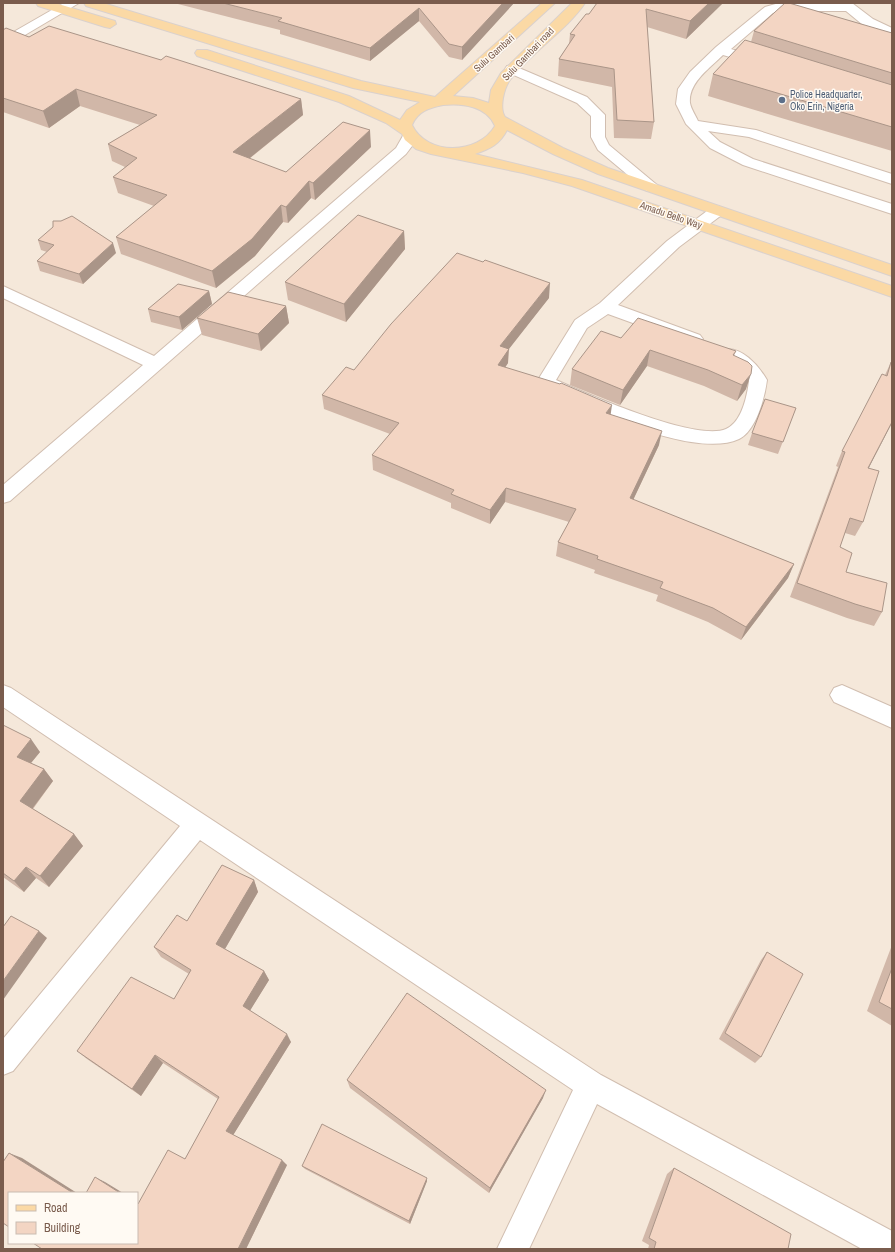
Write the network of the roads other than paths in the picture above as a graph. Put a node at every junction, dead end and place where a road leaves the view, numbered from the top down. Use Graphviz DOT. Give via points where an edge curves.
graph roads {
  1 [pos="42,3"];
  2 [pos="90,3"];
  3 [pos="549,3"];
  4 [pos="579,3"];
  5 [pos="846,5"];
  6 [pos="68,6"];
  7 [pos="122,28"];
  8 [pos="892,33"];
  9 [pos="3,44"];
  10 [pos="189,49"];
  11 [pos="721,50"];
  12 [pos="775,66"];
  13 [pos="512,69"];
  14 [pos="438,102"];
  15 [pos="498,117"];
  16 [pos="693,124"];
  17 [pos="407,134"];
  18 [pos="440,151"];
  19 [pos="391,159"];
  20 [pos="892,179"];
  21 [pos="652,188"];
  22 [pos="874,203"];
  23 [pos="892,209"];
  24 [pos="717,211"];
  25 [pos="700,225"];
  26 [pos="892,271"];
  27 [pos="3,292"];
  28 [pos="892,292"];
  29 [pos="606,306"];
  30 [pos="156,364"];
  31 [pos="3,496"];
  32 [pos="3,695"];
  33 [pos="842,695"];
  34 [pos="892,718"];
  35 [pos="198,823"];
  36 [pos="3,1061"];
  37 [pos="591,1085"];
  38 [pos="892,1248"];
  39 [pos="513,1249"];
  1 -- 6 [label="main road"];
  2 -- 14 [label="main road" via="358,86"];
  3 -- 14 [label="main road, Sulu Gambari"];
  4 -- 13 [label="main road, Sulu Gambari road"];
  5 -- 8 [label="street" via="868,22"];
  5 -- 11 [label="street" via="779,7 770,10"];
  6 -- 7 [label="main road"];
  6 -- 9 [label="street"];
  10 -- 17 [label="main road" via="344,99 391,120"];
  11 -- 12 [label="street"];
  11 -- 16 [label="street" via="695,75 685,89 683,104"];
  13 -- 15 [label="main road, Sulu Gambari road" via="497,91 495,98"];
  13 -- 21 [label="street" via="582,100 598,115 598,137 603,147"];
  14 -- 15 [label="main road, Amadu Bello Way" via="471,102 481,105"];
  14 -- 17 [label="main road" via="418,108 412,113 405,125"];
  15 -- 18 [label="main road, Sulu Gambari road" via="500,133 489,144 470,151"];
  15 -- 21 [label="main road, Amadu Bello Way" via="558,151 603,171"];
  16 -- 20 [label="street" via="751,133"];
  16 -- 22 [label="street" via="716,146 748,162"];
  17 -- 18 [label="main road" via="415,142"];
  17 -- 19 [label="street" via="408,142"];
  18 -- 19 [label="street" via="408,152"];
  18 -- 25 [label="main road, Amadu Bello Way" via="577,183"];
  19 -- 30 [label="street"];
  20 -- 22 [label="street"];
  21 -- 24 [label="main road, Amadu Bello Way"];
  22 -- 23 [label="street"];
  24 -- 25 [label="street"];
  24 -- 26 [label="main road, Amadu Bello Way"];
  25 -- 28 [label="main road, Amadu Bello Way"];
  25 -- 29 [label="street" via="673,244"];
  27 -- 30 [label="street"];
  29 -- 29 [label="street" via="733,355 748,367 758,380 757,392 744,421 733,434 715,439 670,430 600,407 545,383 581,324"];
  30 -- 31 [label="street"];
  32 -- 35 [label="street"];
  33 -- 34 [label="street"];
  35 -- 36 [label="street"];
  35 -- 37 [label="street"];
  37 -- 38 [label="street"];
  37 -- 39 [label="street"];
}
